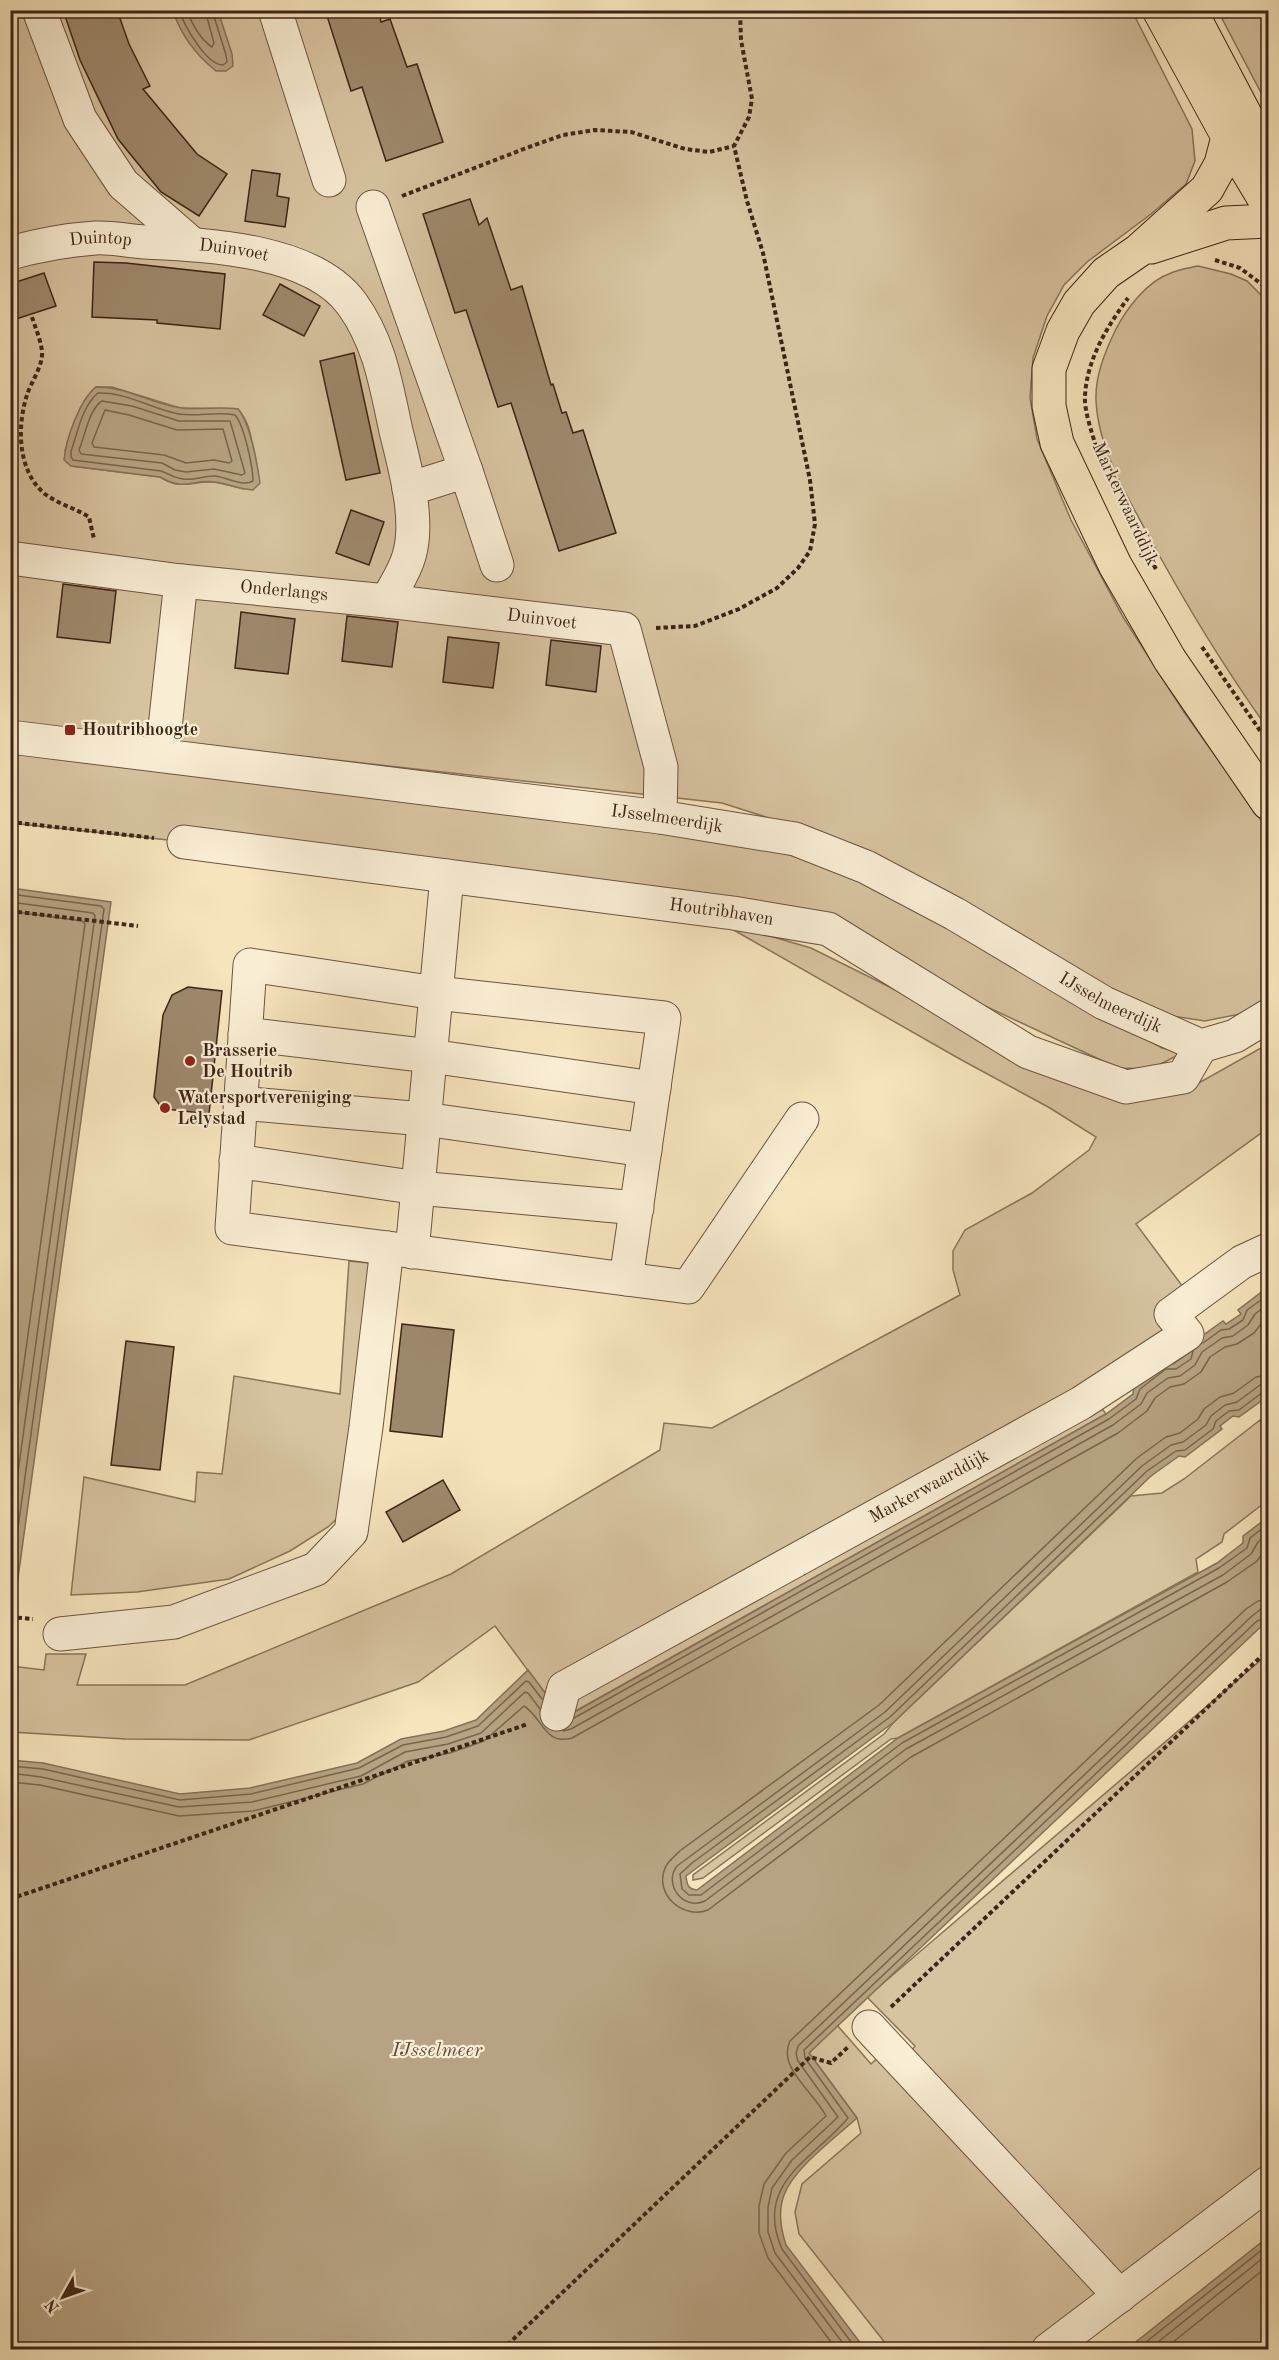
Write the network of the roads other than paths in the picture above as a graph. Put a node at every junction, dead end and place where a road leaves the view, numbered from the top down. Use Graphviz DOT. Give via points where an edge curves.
graph roads {
  1 [pos="39,10"];
  2 [pos="275,10"];
  3 [pos="1159,10"];
  4 [pos="1190,10"];
  5 [pos="1228,137"];
  6 [pos="1269,158"];
  7 [pos="329,180"];
  8 [pos="1269,205"];
  9 [pos="373,207"];
  10 [pos="1269,221"];
  11 [pos="192,244"];
  12 [pos="1137,251"];
  13 [pos="10,253"];
  14 [pos="466,471"];
  15 [pos="409,489"];
  16 [pos="10,558"];
  17 [pos="497,565"];
  18 [pos="181,581"];
  19 [pos="387,601"];
  20 [pos="10,737"];
  21 [pos="162,755"];
  22 [pos="1269,803"];
  23 [pos="660,817"];
  24 [pos="184,842"];
  25 [pos="447,876"];
  26 [pos="436,993"];
  27 [pos="1269,1016"];
  28 [pos="245,1034"];
  29 [pos="1200,1046"];
  30 [pos="430,1056"];
  31 [pos="654,1088"];
  32 [pos="240,1103"];
  33 [pos="424,1119"];
  34 [pos="802,1119"];
  35 [pos="645,1150"];
  36 [pos="236,1161"];
  37 [pos="418,1188"];
  38 [pos="637,1208"];
  39 [pos="399,1250"];
  40 [pos="1269,1250"];
  41 [pos="626,1280"];
  42 [pos="60,1634"];
  43 [pos="557,1714"];
  44 [pos="869,2027"];
  45 [pos="1269,2183"];
  46 [pos="1120,2296"];
  47 [pos="1048,2349"];
  1 -- 11 [label="street, Duinvoet" via="80,119 123,184"];
  2 -- 7 [label="street"];
  3 -- 5 [label="main road"];
  4 -- 6 [label="main road"];
  5 -- 8 [label="main road"];
  5 -- 12 [label="main road" via="1221,164 1207,189"];
  9 -- 14 [label="street"];
  10 -- 12 [label="main road" via="1226,223"];
  11 -- 13 [label="street, Duintop" via="98,238 48,243"];
  11 -- 15 [label="street, Duinvoet" via="286,260 333,284 351,303 376,345"];
  12 -- 22 [label="main road" via="1106,273 1079,303 1063,331 1049,369 1049,406 1056,443 1115,565 1170,660"];
  14 -- 15 [label="street"];
  14 -- 17 [label="street"];
  15 -- 19 [label="street, Duinvoet" via="413,520 409,556"];
  16 -- 18 [label="street, Onderlangs"];
  18 -- 19 [label="street, Onderlangs"];
  18 -- 21 [label="street"];
  19 -- 23 [label="street, Duinvoet" via="624,629 661,767"];
  20 -- 21 [label="street, IJsselmeerdijk"];
  21 -- 23 [label="street, IJsselmeerdijk"];
  23 -- 29 [label="street, IJsselmeerdijk" via="795,839 866,867 955,914 1104,1003"];
  24 -- 25 [label="street, Houtribhaven"];
  25 -- 26 [label="street"];
  25 -- 29 [label="street, Houtribhaven" via="828,929 1028,1052 1126,1087 1183,1077"];
  26 -- 28 [label="street" via="250,965"];
  26 -- 30 [label="street"];
  26 -- 31 [label="street" via="664,1018"];
  27 -- 29 [label="street" via="1235,1036"];
  28 -- 30 [label="street"];
  28 -- 32 [label="street"];
  30 -- 31 [label="street"];
  30 -- 33 [label="street"];
  31 -- 35 [label="street"];
  32 -- 33 [label="street"];
  32 -- 36 [label="street"];
  33 -- 35 [label="street"];
  33 -- 37 [label="street"];
  34 -- 41 [label="street" via="688,1287"];
  35 -- 38 [label="street"];
  36 -- 37 [label="street"];
  36 -- 39 [label="street" via="232,1228"];
  37 -- 38 [label="street"];
  37 -- 39 [label="street"];
  38 -- 41 [label="street"];
  39 -- 41 [label="street"];
  39 -- 42 [label="street" via="351,1532 316,1569 174,1622"];
  40 -- 43 [label="street, Markerwaarddijk" via="1242,1262 1171,1314 1187,1334 1091,1397 564,1688"];
  44 -- 46 [label="street"];
  45 -- 46 [label="street"];
  46 -- 47 [label="street"];
}
